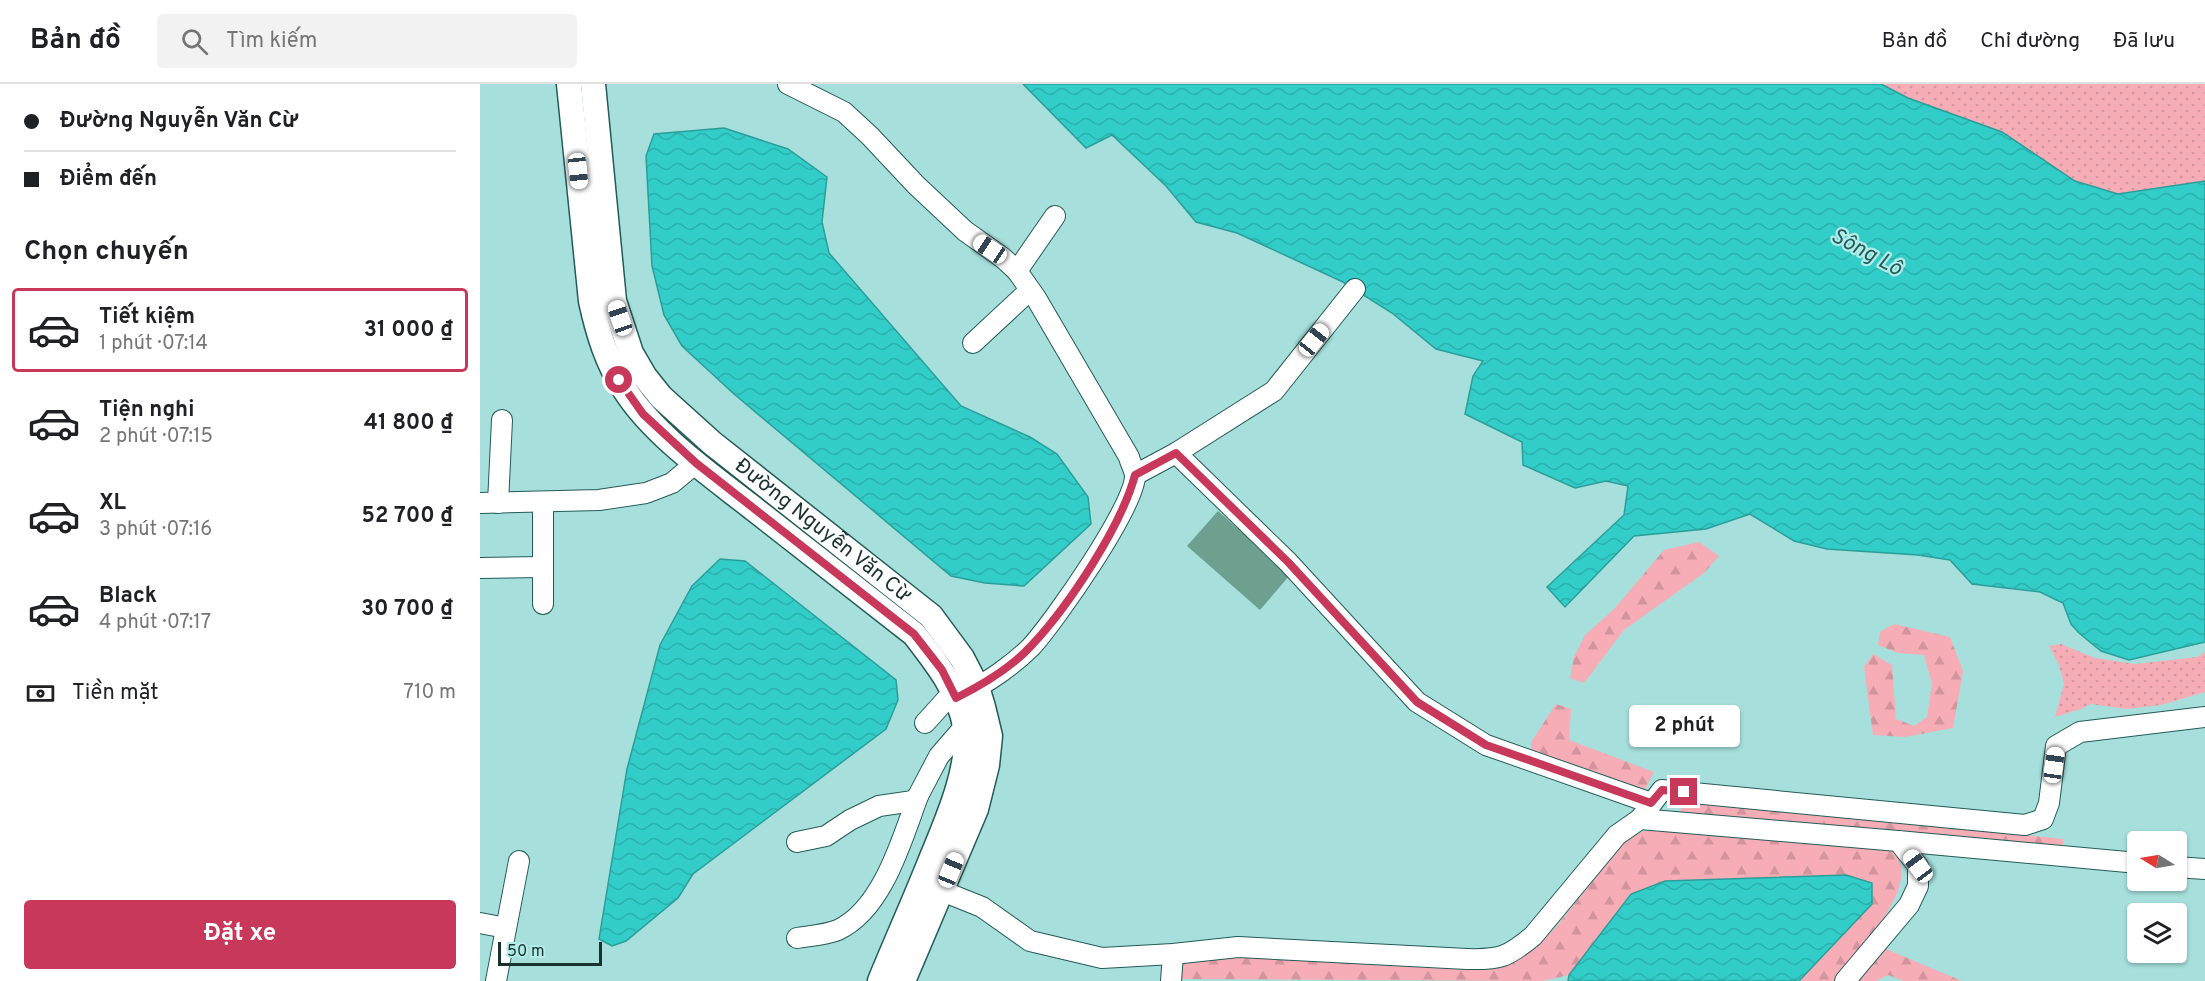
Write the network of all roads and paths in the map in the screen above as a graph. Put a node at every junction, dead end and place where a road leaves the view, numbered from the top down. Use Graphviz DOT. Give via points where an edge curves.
graph roads {
  1 [pos="569,84"];
  2 [pos="593,84"];
  3 [pos="788,84"];
  4 [pos="1055,216"];
  5 [pos="1017,271"];
  6 [pos="1354,289"];
  7 [pos="1030,290"];
  8 [pos="973,343"];
  9 [pos="502,420"];
  10 [pos="1176,453"];
  11 [pos="696,463"];
  12 [pos="1135,475"];
  13 [pos="543,502"];
  14 [pos="489,503"];
  15 [pos="543,567"];
  16 [pos="480,568"];
  17 [pos="543,604"];
  18 [pos="962,692"];
  19 [pos="2205,717"];
  20 [pos="925,723"];
  21 [pos="965,726"];
  22 [pos="918,796"];
  23 [pos="1645,811"];
  24 [pos="797,842"];
  25 [pos="1898,842"];
  26 [pos="519,861"];
  27 [pos="2127,862"];
  28 [pos="2187,868"];
  29 [pos="2205,869"];
  30 [pos="942,891"];
  31 [pos="480,923"];
  32 [pos="506,928"];
  33 [pos="797,938"];
  34 [pos="1173,954"];
  35 [pos="496,981"];
  36 [pos="879,981"];
  37 [pos="903,981"];
  38 [pos="1171,981"];
  39 [pos="1845,981"];
  1 -- 11 [label="main road, Đường Nguyễn Văn Cừ" via="591,301 598,334 626,392 643,414"];
  2 -- 18 [label="main road, Đường Nguyễn Văn Cừ" via="614,301 631,353 645,377 661,397 712,443 931,616 962,658"];
  3 -- 5 [label="street" via="844,112 965,231"];
  4 -- 5 [label="street"];
  5 -- 7 [label="street"];
  6 -- 10 [label="street" via="1274,391"];
  7 -- 8 [label="street"];
  7 -- 12 [label="street" via="1129,457"];
  9 -- 14 [label="street"];
  10 -- 12 [label="street"];
  10 -- 23 [label="street" via="1288,562 1417,702 1486,745"];
  11 -- 13 [label="street" via="672,483 646,493"];
  11 -- 18 [label="main road, Đường Nguyễn Văn Cừ" via="914,634"];
  12 -- 18 [label="street" via="1129,496 1076,590 1031,647"];
  13 -- 14 [label="street"];
  13 -- 15 [label="street"];
  15 -- 16 [label="street"];
  15 -- 17 [label="street"];
  18 -- 20 [label="street"];
  18 -- 21 [label="main road, Đường Nguyễn Văn Cừ"];
  18 -- 30 [label="main road, Đường Nguyễn Văn Cừ" via="990,736 976,809"];
  19 -- 23 [label="street" via="2080,732 2064,741 2056,746 2049,803 2043,819 2025,825 1662,790"];
  21 -- 22 [label="street" via="939,756"];
  21 -- 36 [label="main road, Đường Nguyễn Văn Cừ" via="953,805"];
  22 -- 24 [label="street" via="906,803 879,806 826,836"];
  22 -- 33 [label="street" via="874,898 857,918 838,930"];
  23 -- 25 [label="street"];
  23 -- 34 [label="street" via="1617,835 1533,936 1503,958 1238,947"];
  25 -- 27 [label="street"];
  25 -- 39 [label="street" via="1918,866 1918,886 1909,904"];
  26 -- 32 [label="street"];
  28 -- 29 [label="street"];
  30 -- 34 [label="street" via="982,907 1030,941 1102,958"];
  30 -- 37 [label="main road, Đường Nguyễn Văn Cừ"];
  31 -- 32 [label="street"];
  32 -- 35 [label="street"];
  34 -- 38 [label="street"];
}
